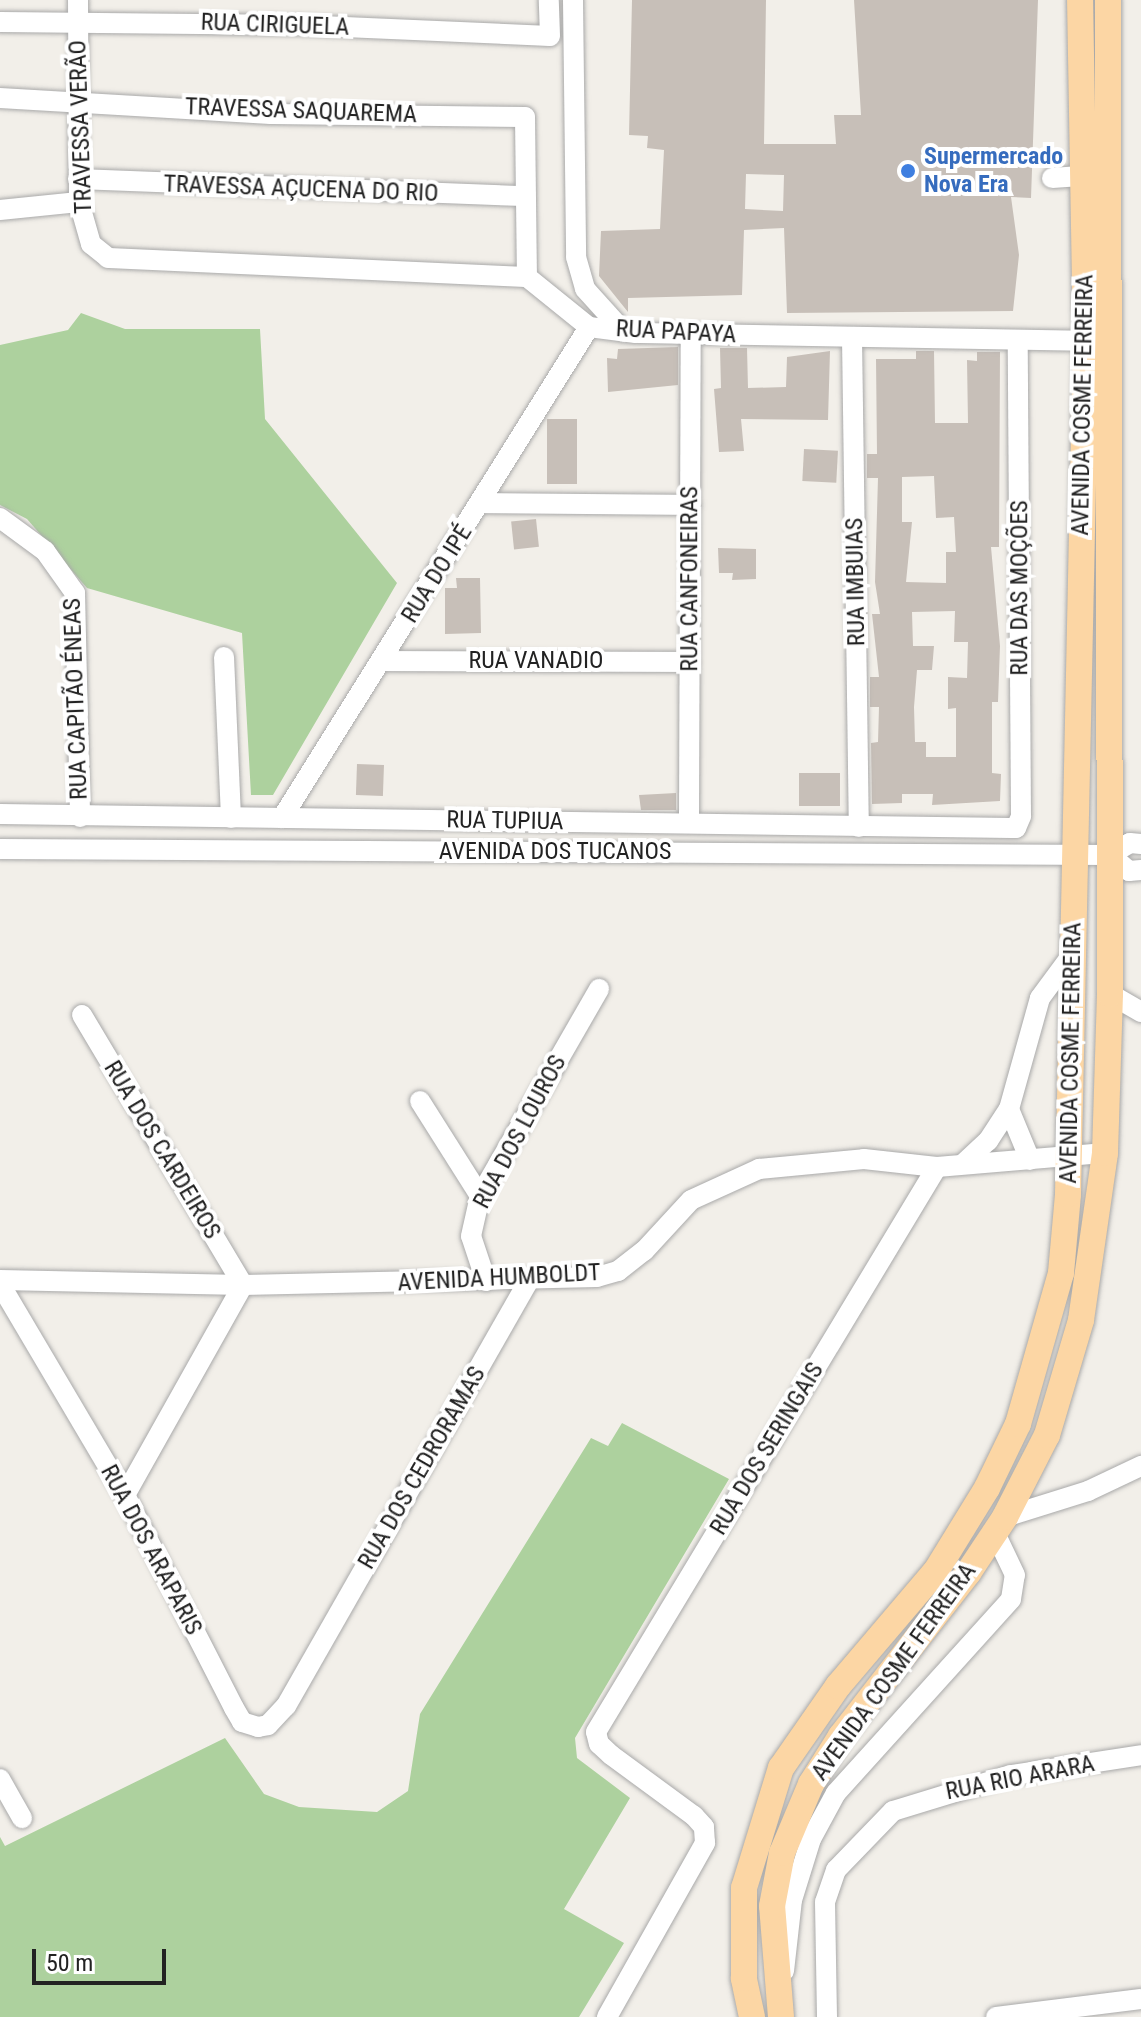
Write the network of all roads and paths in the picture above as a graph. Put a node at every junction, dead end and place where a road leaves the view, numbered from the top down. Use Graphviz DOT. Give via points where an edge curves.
graph roads {
  1 [pos="549,0"];
  2 [pos="573,0"];
  3 [pos="1080,0"];
  4 [pos="1108,0"];
  5 [pos="78,10"];
  6 [pos="0,22"];
  7 [pos="0,98"];
  8 [pos="78,99"];
  9 [pos="1084,176"];
  10 [pos="1052,178"];
  11 [pos="78,179"];
  12 [pos="524,196"];
  13 [pos="79,202"];
  14 [pos="0,210"];
  15 [pos="527,277"];
  16 [pos="589,327"];
  17 [pos="624,332"];
  18 [pos="691,335"];
  19 [pos="852,337"];
  20 [pos="1018,340"];
  21 [pos="1086,341"];
  22 [pos="481,503"];
  23 [pos="691,505"];
  24 [pos="0,518"];
  25 [pos="224,657"];
  26 [pos="382,661"];
  27 [pos="690,662"];
  28 [pos="0,814"];
  29 [pos="80,817"];
  30 [pos="231,818"];
  31 [pos="282,818"];
  32 [pos="689,822"];
  33 [pos="859,827"];
  34 [pos="1009,830"];
  35 [pos="1141,844"];
  36 [pos="0,849"];
  37 [pos="1075,853"];
  38 [pos="1110,855"];
  39 [pos="1141,870"];
  40 [pos="1071,956"];
  41 [pos="599,989"];
  42 [pos="1110,994"];
  43 [pos="1141,1012"];
  44 [pos="82,1015"];
  45 [pos="420,1101"];
  46 [pos="1009,1109"];
  47 [pos="1105,1153"];
  48 [pos="1067,1154"];
  49 [pos="1030,1160"];
  50 [pos="964,1163"];
  51 [pos="937,1167"];
  52 [pos="480,1196"];
  53 [pos="529,1280"];
  54 [pos="486,1281"];
  55 [pos="0,1282"];
  56 [pos="243,1285"];
  57 [pos="1141,1466"];
  58 [pos="125,1495"];
  59 [pos="1000,1525"];
  60 [pos="314,1656"];
  61 [pos="1141,1755"];
  62 [pos="0,1779"];
  63 [pos="22,1818"];
  64 [pos="1141,1999"];
  65 [pos="780,2010"];
  66 [pos="607,2017"];
  67 [pos="752,2017"];
  68 [pos="827,2017"];
  69 [pos="996,2017"];
  1 -- 5 [label="street, RUA CIRIGUELA" via="550,36"];
  2 -- 17 [label="street" via="576,257 585,289"];
  3 -- 9 [label="main road, AVENIDA COSME FERREIRA"];
  4 -- 38 [label="main road, AVENIDA COSME FERREIRA"];
  5 -- 6 [label="street, RUA CIRIGUELA"];
  5 -- 8 [label="street, TRAVESSA VERÃO"];
  7 -- 8 [label="street, TRAVESSA SAQUAREMA"];
  8 -- 11 [label="street, TRAVESSA VERÃO"];
  8 -- 12 [label="street, TRAVESSA SAQUAREMA" via="271,114 525,117"];
  9 -- 10 [label="street"];
  9 -- 21 [label="main road, AVENIDA COSME FERREIRA"];
  11 -- 12 [label="street, TRAVESSA AÇUCENA DO RIO"];
  11 -- 13 [label="street, TRAVESSA VERÃO"];
  12 -- 15 [label="street"];
  13 -- 14 [label="street"];
  13 -- 15 [label="street, TRAVESSA VERÃO" via="86,233 97,249 124,263"];
  15 -- 16 [label="street, RUA PAPAYA"];
  16 -- 17 [label="street, RUA PAPAYA"];
  16 -- 22 [label="street, RUA DO IPÉ"];
  17 -- 18 [label="street, RUA PAPAYA"];
  18 -- 19 [label="street, RUA PAPAYA"];
  18 -- 23 [label="street, RUA CANFONEIRAS"];
  19 -- 20 [label="street, RUA PAPAYA"];
  19 -- 33 [label="street, RUA IMBUIAS"];
  20 -- 21 [label="street, RUA PAPAYA"];
  20 -- 34 [label="street, RUA DAS MOÇÕES" via="1021,824"];
  21 -- 37 [label="main road, AVENIDA COSME FERREIRA"];
  22 -- 23 [label="street"];
  22 -- 26 [label="street, RUA DO IPÉ"];
  23 -- 27 [label="street, RUA CANFONEIRAS"];
  24 -- 29 [label="street, RUA CAPITÃO ÉNEAS" via="45,551 75,593"];
  25 -- 30 [label="street"];
  26 -- 27 [label="street, RUA VANADIO"];
  26 -- 31 [label="street, RUA DO IPÉ"];
  27 -- 32 [label="street, RUA CANFONEIRAS"];
  28 -- 29 [label="street, RUA TUPIUA"];
  29 -- 30 [label="street, RUA TUPIUA"];
  30 -- 31 [label="street, RUA TUPIUA"];
  31 -- 32 [label="street, RUA TUPIUA"];
  32 -- 33 [label="street, RUA TUPIUA"];
  33 -- 34 [label="street, RUA TUPIUA"];
  35 -- 38 [label="street" via="1130,843"];
  36 -- 37 [label="street, AVENIDA DOS TUCANOS"];
  37 -- 38 [label="street, AVENIDA DOS TUCANOS"];
  37 -- 40 [label="main road, AVENIDA COSME FERREIRA"];
  38 -- 39 [label="street" via="1129,871"];
  38 -- 42 [label="main road, AVENIDA COSME FERREIRA"];
  40 -- 46 [label="street" via="1040,998"];
  40 -- 48 [label="main road, AVENIDA COSME FERREIRA"];
  41 -- 52 [label="street, RUA DOS LOUROS"];
  42 -- 43 [label="street"];
  42 -- 47 [label="main road, AVENIDA COSME FERREIRA"];
  44 -- 56 [label="street, RUA DOS CARDEIROS"];
  45 -- 52 [label="street"];
  46 -- 49 [label="street"];
  46 -- 50 [label="street" via="988,1141"];
  47 -- 48 [label="street, AVENIDA HUMBOLDT"];
  47 -- 59 [label="main road, AVENIDA COSME FERREIRA" via="1081,1320 1063,1388 1047,1435"];
  48 -- 49 [label="street, AVENIDA HUMBOLDT"];
  48 -- 67 [label="main road, AVENIDA COSME FERREIRA" via="1061,1273 1018,1424 987,1488 936,1571 838,1686 781,1768 756,1835 742,1928"];
  49 -- 50 [label="street, AVENIDA HUMBOLDT"];
  50 -- 51 [label="street, AVENIDA HUMBOLDT"];
  51 -- 53 [label="street, AVENIDA HUMBOLDT" via="864,1159 759,1169 691,1200 618,1271"];
  51 -- 66 [label="street, RUA DOS SERINGAIS" via="596,1732 599,1744 611,1755 694,1816 704,1827 705,1843"];
  52 -- 54 [label="street, RUA DOS LOUROS" via="471,1236"];
  53 -- 54 [label="street, AVENIDA HUMBOLDT"];
  53 -- 60 [label="street, RUA DOS CEDRORAMAS"];
  54 -- 56 [label="street, AVENIDA HUMBOLDT"];
  55 -- 56 [label="street, AVENIDA HUMBOLDT"];
  55 -- 58 [label="street, RUA DOS ARAPARIS"];
  56 -- 58 [label="street"];
  57 -- 59 [label="street"];
  58 -- 60 [label="street, RUA DOS ARAPARIS" via="242,1722 258,1727 274,1720"];
  59 -- 65 [label="main road, AVENIDA COSME FERREIRA" via="841,1736 811,1784 782,1853 772,1906"];
  59 -- 65 [label="street" via="1015,1575 1011,1599 836,1793 811,1839 792,1900"];
  61 -- 68 [label="street, RUA RIO ARARA" via="1011,1775 893,1811 836,1870 825,1902"];
  62 -- 63 [label="street"];
  64 -- 69 [label="street"];
}
